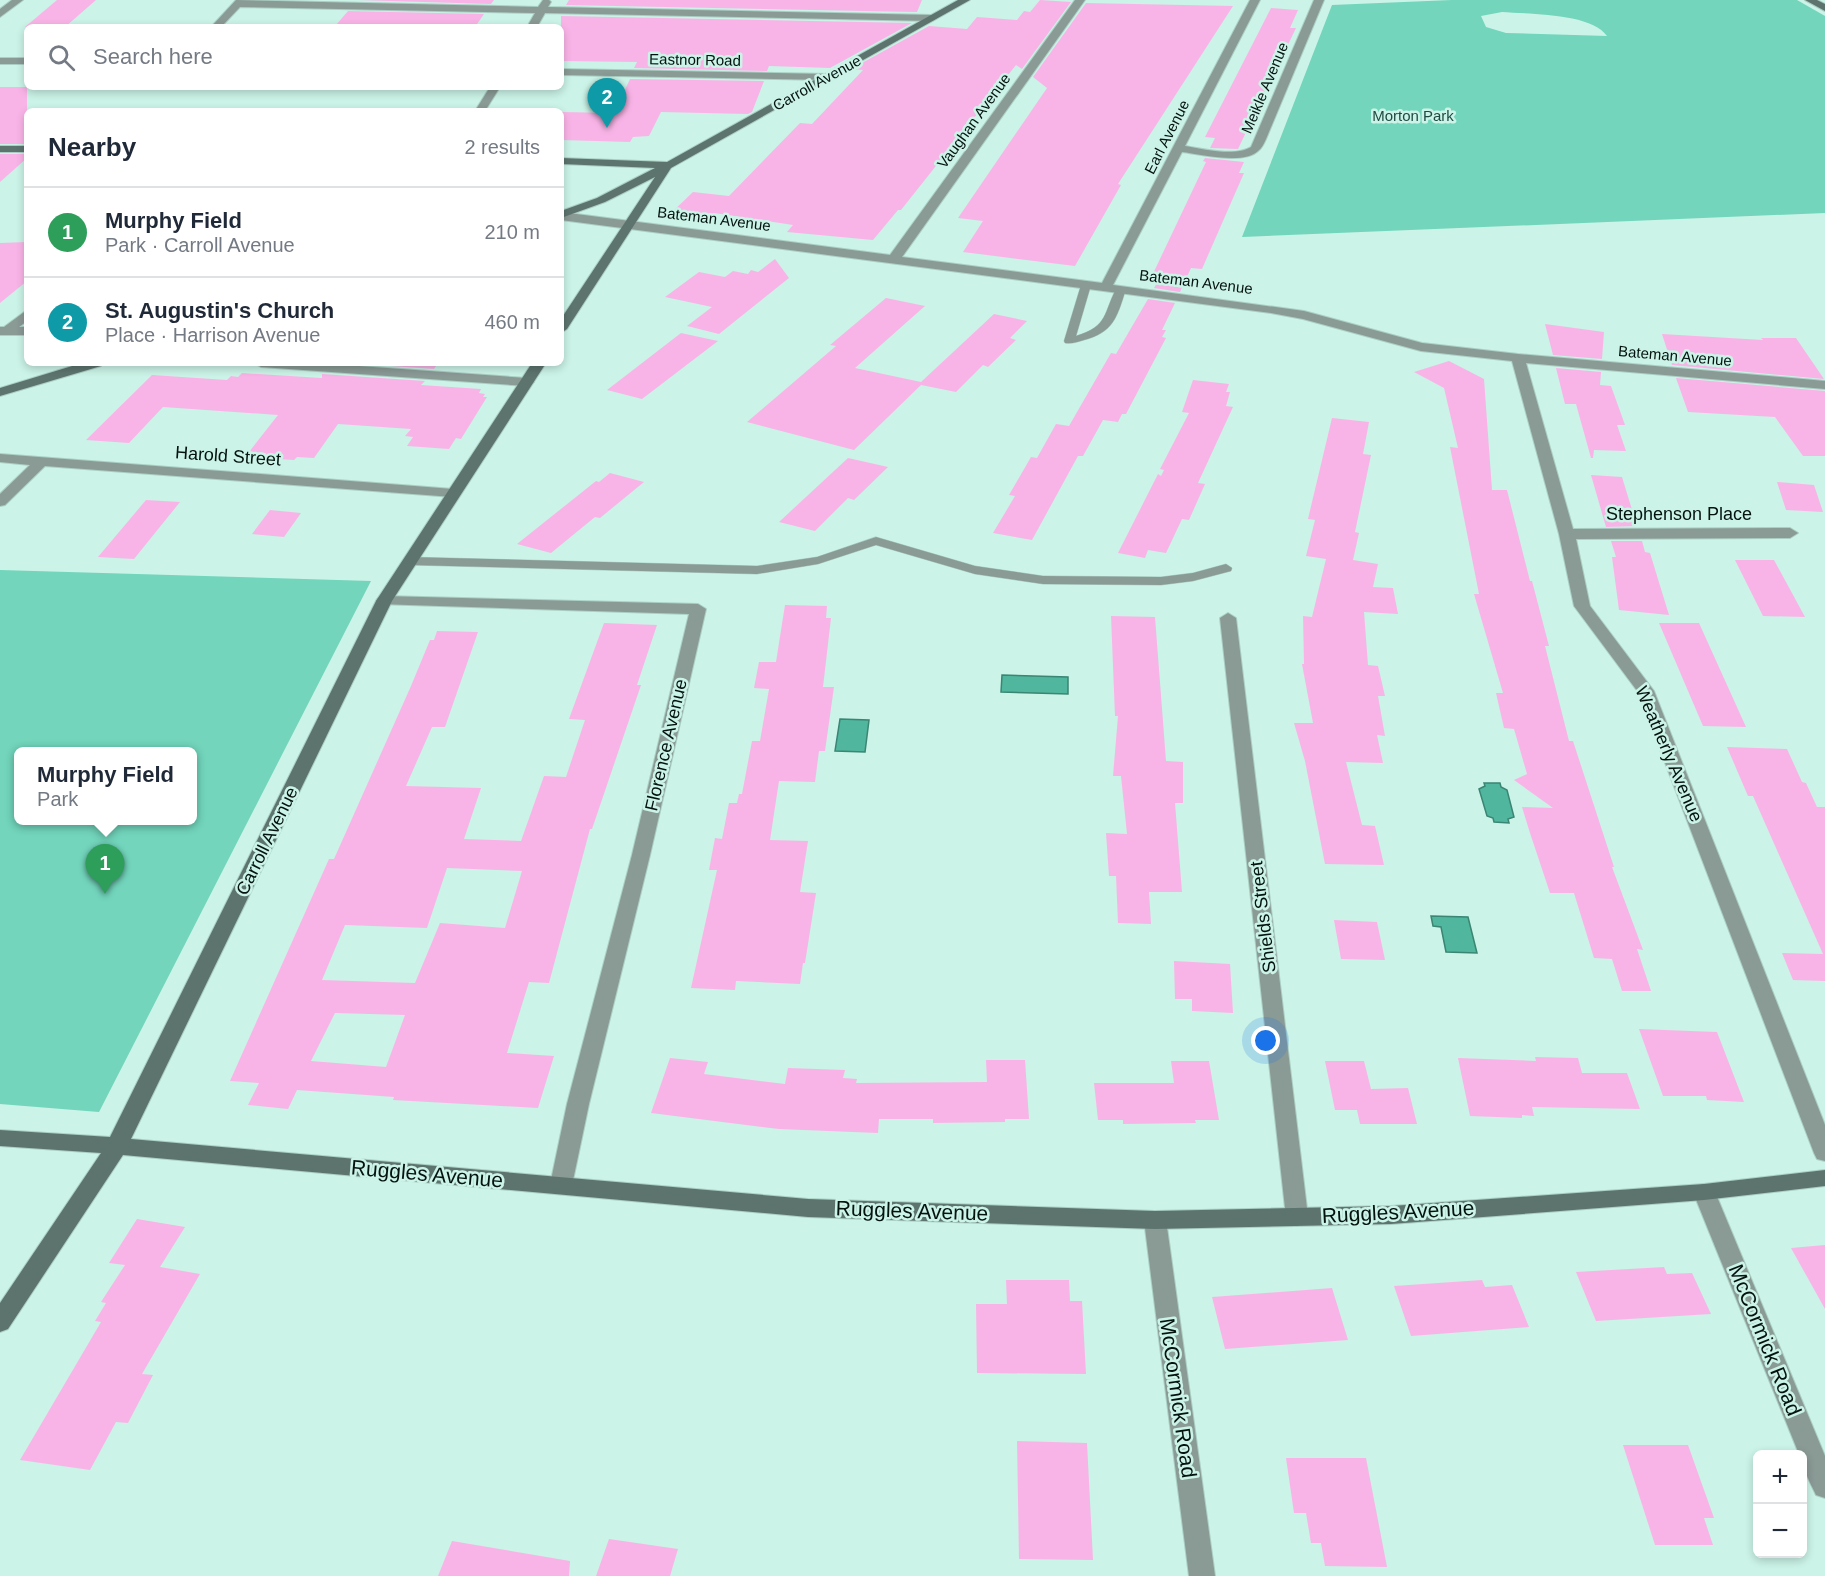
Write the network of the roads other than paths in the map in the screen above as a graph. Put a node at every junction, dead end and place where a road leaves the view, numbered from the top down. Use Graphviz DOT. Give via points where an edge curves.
graph roads {
  1 [pos="18,0"];
  2 [pos="547,0"];
  3 [pos="965,0"];
  4 [pos="1080,0"];
  5 [pos="1255,0"];
  6 [pos="1319,0"];
  7 [pos="1810,0"];
  8 [pos="240,2"];
  9 [pos="1825,8"];
  10 [pos="542,10"];
  11 [pos="0,14"];
  12 [pos="932,18"];
  13 [pos="219,24"];
  14 [pos="534,24"];
  15 [pos="0,61"];
  16 [pos="24,61"];
  17 [pos="564,72"];
  18 [pos="828,77"];
  19 [pos="493,90"];
  20 [pos="482,108"];
  21 [pos="1178,148"];
  22 [pos="0,149"];
  23 [pos="24,149"];
  24 [pos="564,161"];
  25 [pos="669,165"];
  26 [pos="564,215"];
  27 [pos="564,216"];
  28 [pos="627,225"];
  29 [pos="894,259"];
  30 [pos="1086,285"];
  31 [pos="1106,287"];
  32 [pos="1121,289"];
  33 [pos="24,316"];
  34 [pos="564,323"];
  35 [pos="4,331"];
  36 [pos="24,331"];
  37 [pos="1518,358"];
  38 [pos="86,366"];
  39 [pos="303,366"];
  40 [pos="537,366"];
  41 [pos="527,382"];
  42 [pos="1825,384"];
  43 [pos="0,392"];
  44 [pos="0,458"];
  45 [pos="42,461"];
  46 [pos="453,493"];
  47 [pos="0,502"];
  48 [pos="1790,532"];
  49 [pos="1567,534"];
  50 [pos="409,561"];
  51 [pos="1226,568"];
  52 [pos="384,601"];
  53 [pos="1228,618"];
  54 [pos="0,1138"];
  55 [pos="117,1146"];
  56 [pos="1825,1153"];
  57 [pos="1825,1178"];
  58 [pos="561,1185"];
  59 [pos="1704,1192"];
  60 [pos="1297,1217"];
  61 [pos="1155,1220"];
  62 [pos="0,1322"];
  63 [pos="1825,1488"];
  64 [pos="1202,1576"];
  1 -- 11 [label="street"];
  2 -- 10 [label="street"];
  3 -- 12 [label="street, Carroll Avenue"];
  4 -- 29 [label="street, Vaughan Avenue"];
  5 -- 21 [label="street, Earl Avenue"];
  6 -- 21 [label="street, Meikle Avenue" via="1255,149 1238,154"];
  7 -- 9 [label="street"];
  8 -- 10 [label="street"];
  8 -- 13 [label="street"];
  10 -- 12 [label="street"];
  10 -- 14 [label="street"];
  12 -- 18 [label="street, Carroll Avenue"];
  15 -- 16 [label="street"];
  17 -- 18 [label="street, Eastnor Road"];
  18 -- 25 [label="street, Carroll Avenue"];
  19 -- 20 [label="street"];
  21 -- 31 [label="street, Earl Avenue"];
  22 -- 23 [label="street"];
  24 -- 25 [label="street"];
  25 -- 26 [label="street, Carroll Avenue"];
  25 -- 28 [label="street, Carroll Avenue"];
  27 -- 28 [label="street, Bateman Avenue"];
  28 -- 29 [label="street, Bateman Avenue"];
  28 -- 34 [label="street, Carroll Avenue"];
  29 -- 30 [label="street, Bateman Avenue"];
  30 -- 31 [label="street, Bateman Avenue"];
  30 -- 32 [label="lane" via="1069,341 1094,335 1107,326"];
  31 -- 32 [label="street, Bateman Avenue"];
  32 -- 37 [label="street, Bateman Avenue" via="1271,309 1421,347"];
  33 -- 35 [label="street"];
  35 -- 36 [label="street"];
  37 -- 42 [label="street, Bateman Avenue"];
  37 -- 49 [label="street, Weatherly Avenue"];
  38 -- 43 [label="street"];
  39 -- 41 [label="street"];
  40 -- 41 [label="street, Carroll Avenue"];
  41 -- 46 [label="street, Carroll Avenue"];
  44 -- 45 [label="street, Harold Street"];
  45 -- 46 [label="street, Harold Street"];
  45 -- 47 [label="street"];
  46 -- 50 [label="street, Carroll Avenue"];
  48 -- 49 [label="street, Stephenson Place"];
  49 -- 56 [label="street, Weatherly Avenue" via="1582,606 1646,691"];
  50 -- 51 [label="lane" via="757,570 797,567 847,554 876,541 992,573 1034,579 1148,584 1198,578"];
  50 -- 52 [label="street, Carroll Avenue"];
  52 -- 55 [label="street, Carroll Avenue"];
  52 -- 58 [label="street, Florence Avenue" via="698,609"];
  53 -- 60 [label="street, Shields Street"];
  54 -- 55 [label="street, Ruggles Avenue"];
  55 -- 58 [label="street, Ruggles Avenue"];
  55 -- 62 [label="street, Carroll Avenue"];
  57 -- 59 [label="street, Ruggles Avenue"];
  58 -- 61 [label="street, Ruggles Avenue" via="808,1208"];
  59 -- 60 [label="street, Ruggles Avenue" via="1391,1215"];
  59 -- 63 [label="street, McCormick Road"];
  60 -- 61 [label="street, Ruggles Avenue"];
  61 -- 64 [label="street, McCormick Road"];
}
